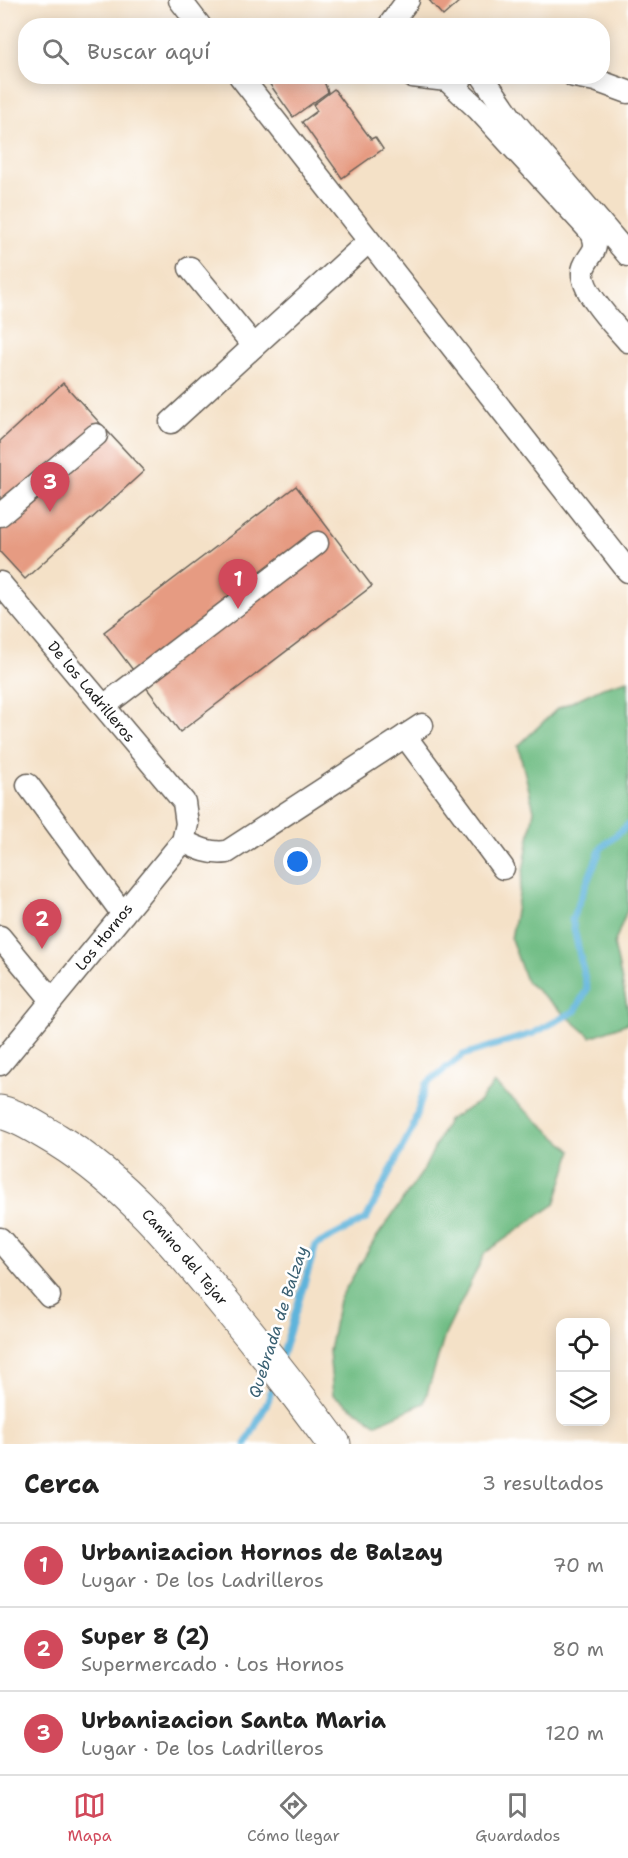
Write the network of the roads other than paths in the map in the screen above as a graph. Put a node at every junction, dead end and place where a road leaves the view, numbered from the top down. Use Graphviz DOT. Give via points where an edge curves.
graph roads {
  1 [pos="180,0"];
  2 [pos="408,0"];
  3 [pos="194,18"];
  4 [pos="395,18"];
  5 [pos="246,84"];
  6 [pos="451,84"];
  7 [pos="489,84"];
  8 [pos="606,84"];
  9 [pos="628,92"];
  10 [pos="369,241"];
  11 [pos="628,255"];
  12 [pos="190,268"];
  13 [pos="628,341"];
  14 [pos="254,346"];
  15 [pos="171,422"];
  16 [pos="96,435"];
  17 [pos="0,515"];
  18 [pos="317,543"];
  19 [pos="628,571"];
  20 [pos="0,583"];
  21 [pos="104,706"];
  22 [pos="28,785"];
  23 [pos="183,841"];
  24 [pos="503,868"];
  25 [pos="123,914"];
  26 [pos="0,937"];
  27 [pos="52,1000"];
  28 [pos="0,1064"];
  29 [pos="0,1112"];
  30 [pos="0,1239"];
  31 [pos="49,1296"];
  32 [pos="334,1444"];
  1 -- 3 [label="street"];
  2 -- 4 [label="street"];
  5 -- 10 [label="street"];
  6 -- 13 [label="street" via="592,233 595,250 584,267 585,286"];
  7 -- 11 [label="street" via="511,118"];
  8 -- 9 [label="street"];
  10 -- 14 [label="street"];
  10 -- 19 [label="street"];
  12 -- 14 [label="street"];
  14 -- 15 [label="street"];
  16 -- 17 [label="street"];
  18 -- 21 [label="street"];
  20 -- 21 [label="street, De los Ladrilleros"];
  21 -- 23 [label="street, De los Ladrilleros" via="184,802 187,824"];
  22 -- 25 [label="street"];
  23 -- 24 [label="street" via="202,851 227,852 413,730"];
  23 -- 25 [label="street, Los Hornos"];
  25 -- 27 [label="street, Los Hornos"];
  26 -- 27 [label="street"];
  27 -- 28 [label="street, Los Hornos"];
  29 -- 32 [label="street, Camino del Tejar" via="43,1131 119,1185 178,1246 289,1382"];
  30 -- 31 [label="street"];
}
